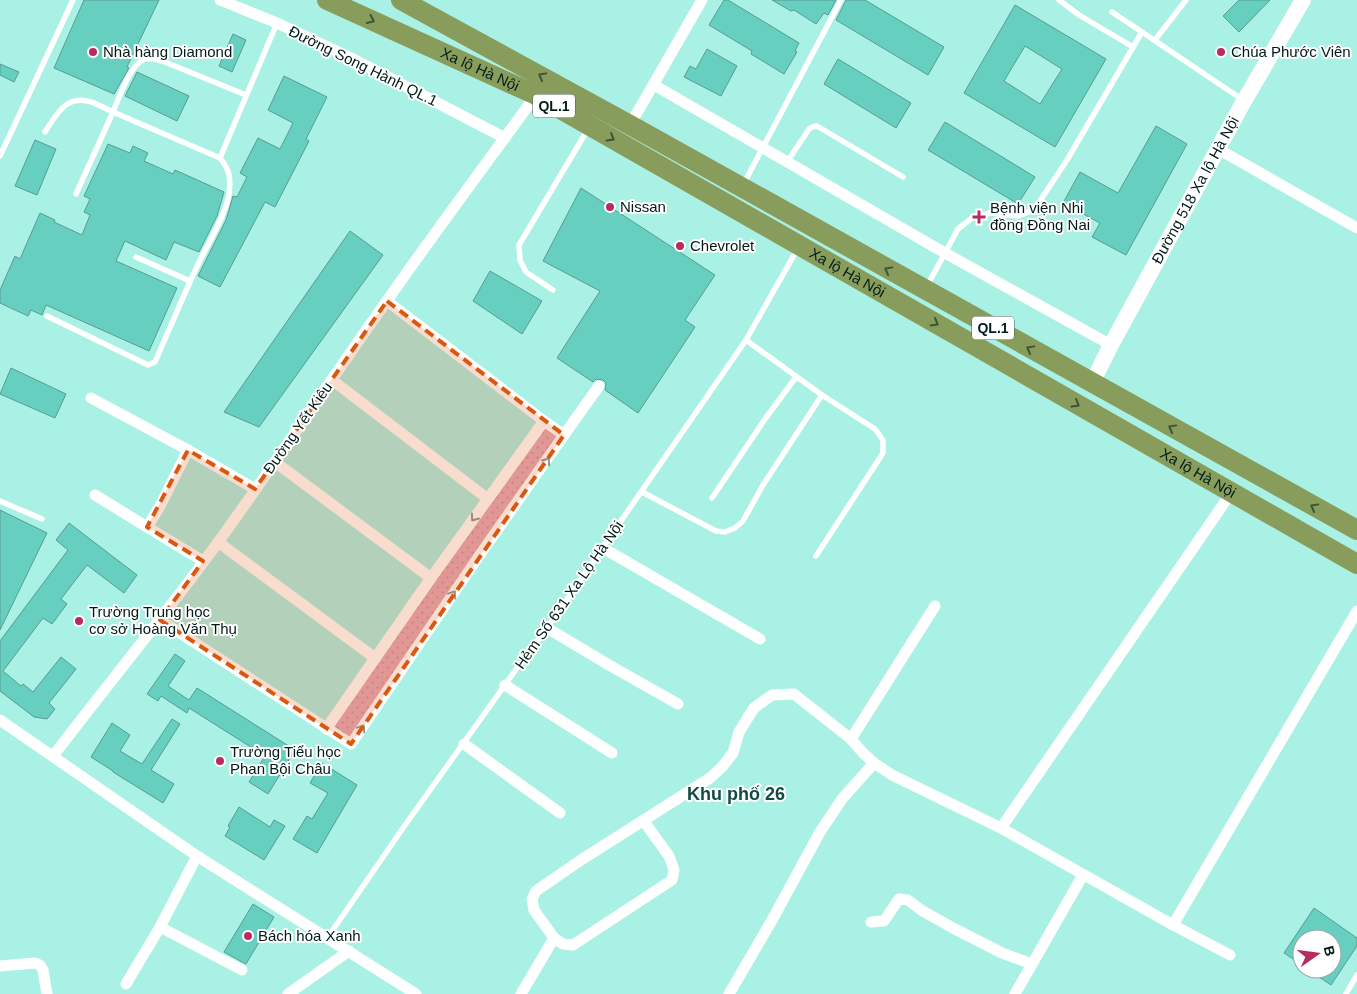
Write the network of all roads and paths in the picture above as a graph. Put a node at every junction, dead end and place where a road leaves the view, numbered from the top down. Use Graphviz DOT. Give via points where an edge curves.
graph roads {
  1 [pos="73,0"];
  2 [pos="220,0"];
  3 [pos="327,0"];
  4 [pos="401,0"];
  5 [pos="702,0"];
  6 [pos="841,0"];
  7 [pos="1059,0"];
  8 [pos="1186,0"];
  9 [pos="1303,0"];
  10 [pos="1112,12"];
  11 [pos="277,23"];
  12 [pos="1142,32"];
  13 [pos="1155,40"];
  14 [pos="1133,47"];
  15 [pos="654,85"];
  16 [pos="246,95"];
  17 [pos="536,95"];
  18 [pos="1244,101"];
  19 [pos="113,112"];
  20 [pos="630,125"];
  21 [pos="590,126"];
  22 [pos="45,132"];
  23 [pos="505,138"];
  24 [pos="762,148"];
  25 [pos="1218,149"];
  26 [pos="0,156"];
  27 [pos="220,158"];
  28 [pos="786,162"];
  29 [pos="903,177"];
  30 [pos="742,187"];
  31 [pos="76,194"];
  32 [pos="1357,228"];
  33 [pos="799,246"];
  34 [pos="945,254"];
  35 [pos="136,257"];
  36 [pos="190,281"];
  37 [pos="553,290"];
  38 [pos="925,290"];
  39 [pos="387,300"];
  40 [pos="47,316"];
  41 [pos="746,340"];
  42 [pos="1111,345"];
  43 [pos="796,376"];
  44 [pos="332,380"];
  45 [pos="1092,384"];
  46 [pos="599,386"];
  47 [pos="822,395"];
  48 [pos="91,398"];
  49 [pos="544,421"];
  50 [pos="564,435"];
  51 [pos="188,450"];
  52 [pos="275,462"];
  53 [pos="255,489"];
  54 [pos="642,492"];
  55 [pos="1231,493"];
  56 [pos="95,495"];
  57 [pos="712,498"];
  58 [pos="488,499"];
  59 [pos="0,501"];
  60 [pos="42,519"];
  61 [pos="147,527"];
  62 [pos="1357,530"];
  63 [pos="218,542"];
  64 [pos="603,548"];
  65 [pos="816,556"];
  66 [pos="203,562"];
  67 [pos="1357,564"];
  68 [pos="431,578"];
  69 [pos="935,606"];
  70 [pos="1357,611"];
  71 [pos="160,620"];
  72 [pos="547,628"];
  73 [pos="760,639"];
  74 [pos="375,658"];
  75 [pos="505,685"];
  76 [pos="678,704"];
  77 [pos="0,720"];
  78 [pos="326,729"];
  79 [pos="851,739"];
  80 [pos="464,744"];
  81 [pos="612,753"];
  82 [pos="53,756"];
  83 [pos="874,763"];
  84 [pos="560,813"];
  85 [pos="643,820"];
  86 [pos="1002,828"];
  87 [pos="197,856"];
  88 [pos="1083,875"];
  89 [pos="871,922"];
  90 [pos="1173,925"];
  91 [pos="160,927"];
  92 [pos="328,937"];
  93 [pos="554,938"];
  94 [pos="350,951"];
  95 [pos="1230,955"];
  96 [pos="1032,964"];
  97 [pos="0,966"];
  98 [pos="242,970"];
  99 [pos="1357,975"];
  100 [pos="126,984"];
  101 [pos="47,994"];
  102 [pos="288,994"];
  103 [pos="416,994"];
  104 [pos="522,994"];
  105 [pos="729,994"];
  106 [pos="1015,994"];
  107 [pos="1346,994"];
  1 -- 26 [label="lane"];
  2 -- 11 [label="street, Đường Song Hành QL.1"];
  3 -- 17 [label="highway, Xa lộ Hà Nội / QL.1, one-way"];
  20 -- 4 [label="highway, Xa lộ Hà Nội / QL.1, one-way"];
  5 -- 15 [label="street"];
  6 -- 24 [label="lane"];
  7 -- 14 [label="lane"];
  8 -- 13 [label="lane"];
  9 -- 18 [label="street, Đường 518 Xa lộ Hà Nội"];
  10 -- 12 [label="lane"];
  11 -- 16 [label="lane"];
  11 -- 23 [label="street, Đường Song Hành QL.1"];
  12 -- 13 [label="lane"];
  12 -- 14 [label="lane"];
  13 -- 18 [label="lane"];
  14 -- 34 [label="lane" via="1034,210 1018,216 990,213 972,218 958,229"];
  15 -- 20 [label="street"];
  15 -- 24 [label="street"];
  16 -- 19 [label="lane" via="151,58 138,64 130,74"];
  16 -- 27 [label="lane"];
  17 -- 21 [label="highway, Xa lộ Hà Nội / QL.1"];
  17 -- 23 [label="street, Đường Yết Kiêu"];
  18 -- 25 [label="street, Đường 518 Xa lộ Hà Nội"];
  19 -- 22 [label="lane" via="91,102 73,102 63,106"];
  19 -- 27 [label="lane"];
  19 -- 31 [label="lane"];
  20 -- 30 [label="highway, Xa lộ Hà Nội / QL.1"];
  21 -- 33 [label="highway, Xa lộ Hà Nội / QL.1, one-way"];
  21 -- 37 [label="lane" via="519,245 520,260 526,272"];
  23 -- 39 [label="street, Đường Yết Kiêu"];
  24 -- 28 [label="street"];
  24 -- 30 [label="lane"];
  25 -- 32 [label="street"];
  25 -- 42 [label="street, Đường 518 Xa lộ Hà Nội"];
  27 -- 36 [label="lane" via="230,174 229,195"];
  28 -- 29 [label="lane" via="809,129 816,126"];
  28 -- 34 [label="street"];
  38 -- 30 [label="highway, Xa lộ Hà Nội / QL.1, one-way"];
  33 -- 41 [label="lane, Hẻm Số 631 Xa Lộ Hà Nội"];
  33 -- 55 [label="highway, Xa lộ Hà Nội / QL.1, one-way"];
  34 -- 38 [label="lane"];
  34 -- 42 [label="street"];
  35 -- 36 [label="lane"];
  36 -- 40 [label="lane" via="154,362 148,365"];
  45 -- 38 [label="highway, Xa lộ Hà Nội / QL.1, one-way"];
  39 -- 44 [label="street, Đường Yết Kiêu"];
  39 -- 49 [label="street"];
  41 -- 43 [label="lane"];
  41 -- 54 [label="lane, Hẻm Số 631 Xa Lộ Hà Nội"];
  42 -- 45 [label="street, Đường 518 Xa lộ Hà Nội"];
  43 -- 47 [label="lane"];
  43 -- 57 [label="lane"];
  44 -- 52 [label="street, Đường Yết Kiêu"];
  44 -- 58 [label="street"];
  62 -- 45 [label="highway, Xa lộ Hà Nội / QL.1, one-way"];
  46 -- 50 [label="street"];
  47 -- 54 [label="lane" via="743,521 735,528 716,531"];
  47 -- 65 [label="lane" via="875,429 883,440 883,453"];
  48 -- 51 [label="street"];
  49 -- 50 [label="street"];
  49 -- 58 [label="street"];
  78 -- 50 [label="street, one-way" via="351,744"];
  51 -- 53 [label="street"];
  51 -- 61 [label="street"];
  52 -- 53 [label="street, Đường Yết Kiêu"];
  52 -- 68 [label="street"];
  53 -- 63 [label="street, Đường Yết Kiêu"];
  54 -- 64 [label="lane, Hẻm Số 631 Xa Lộ Hà Nội"];
  55 -- 67 [label="highway, Xa lộ Hà Nội / QL.1"];
  55 -- 86 [label="street"];
  56 -- 61 [label="street"];
  58 -- 68 [label="street, one-way"];
  59 -- 60 [label="lane"];
  61 -- 66 [label="street"];
  63 -- 66 [label="street, Đường Yết Kiêu"];
  63 -- 74 [label="street"];
  64 -- 72 [label="lane, Hẻm Số 631 Xa Lộ Hà Nội"];
  64 -- 73 [label="street"];
  66 -- 71 [label="street, Đường Yết Kiêu"];
  68 -- 74 [label="street"];
  69 -- 79 [label="street"];
  70 -- 90 [label="street"];
  71 -- 78 [label="street"];
  71 -- 82 [label="street, Đường Yết Kiêu"];
  72 -- 75 [label="lane, Hẻm Số 631 Xa Lộ Hà Nội"];
  72 -- 76 [label="street"];
  74 -- 78 [label="street"];
  75 -- 80 [label="lane, Hẻm Số 631 Xa Lộ Hà Nội"];
  75 -- 81 [label="street"];
  77 -- 82 [label="street"];
  79 -- 83 [label="street"];
  79 -- 85 [label="street" via="794,694 772,696 754,708 739,732 733,753 722,767"];
  80 -- 84 [label="street"];
  80 -- 92 [label="lane, Hẻm Số 631 Xa Lộ Hà Nội"];
  82 -- 87 [label="street"];
  83 -- 86 [label="street" via="892,775"];
  83 -- 105 [label="street" via="842,799 820,832"];
  85 -- 93 [label="street" via="536,891 532,899 534,910"];
  85 -- 93 [label="street" via="669,856 674,870 672,880 573,945 563,944"];
  86 -- 88 [label="street"];
  87 -- 91 [label="street"];
  87 -- 92 [label="street"];
  88 -- 90 [label="street"];
  88 -- 96 [label="street"];
  89 -- 96 [label="street" via="884,921 899,899 908,900 961,932"];
  90 -- 95 [label="street"];
  91 -- 98 [label="street"];
  91 -- 100 [label="street"];
  92 -- 94 [label="street"];
  93 -- 104 [label="street"];
  94 -- 102 [label="street"];
  94 -- 103 [label="street"];
  96 -- 106 [label="street"];
  97 -- 101 [label="street" via="40,965"];
  99 -- 107 [label="lane"];
}
